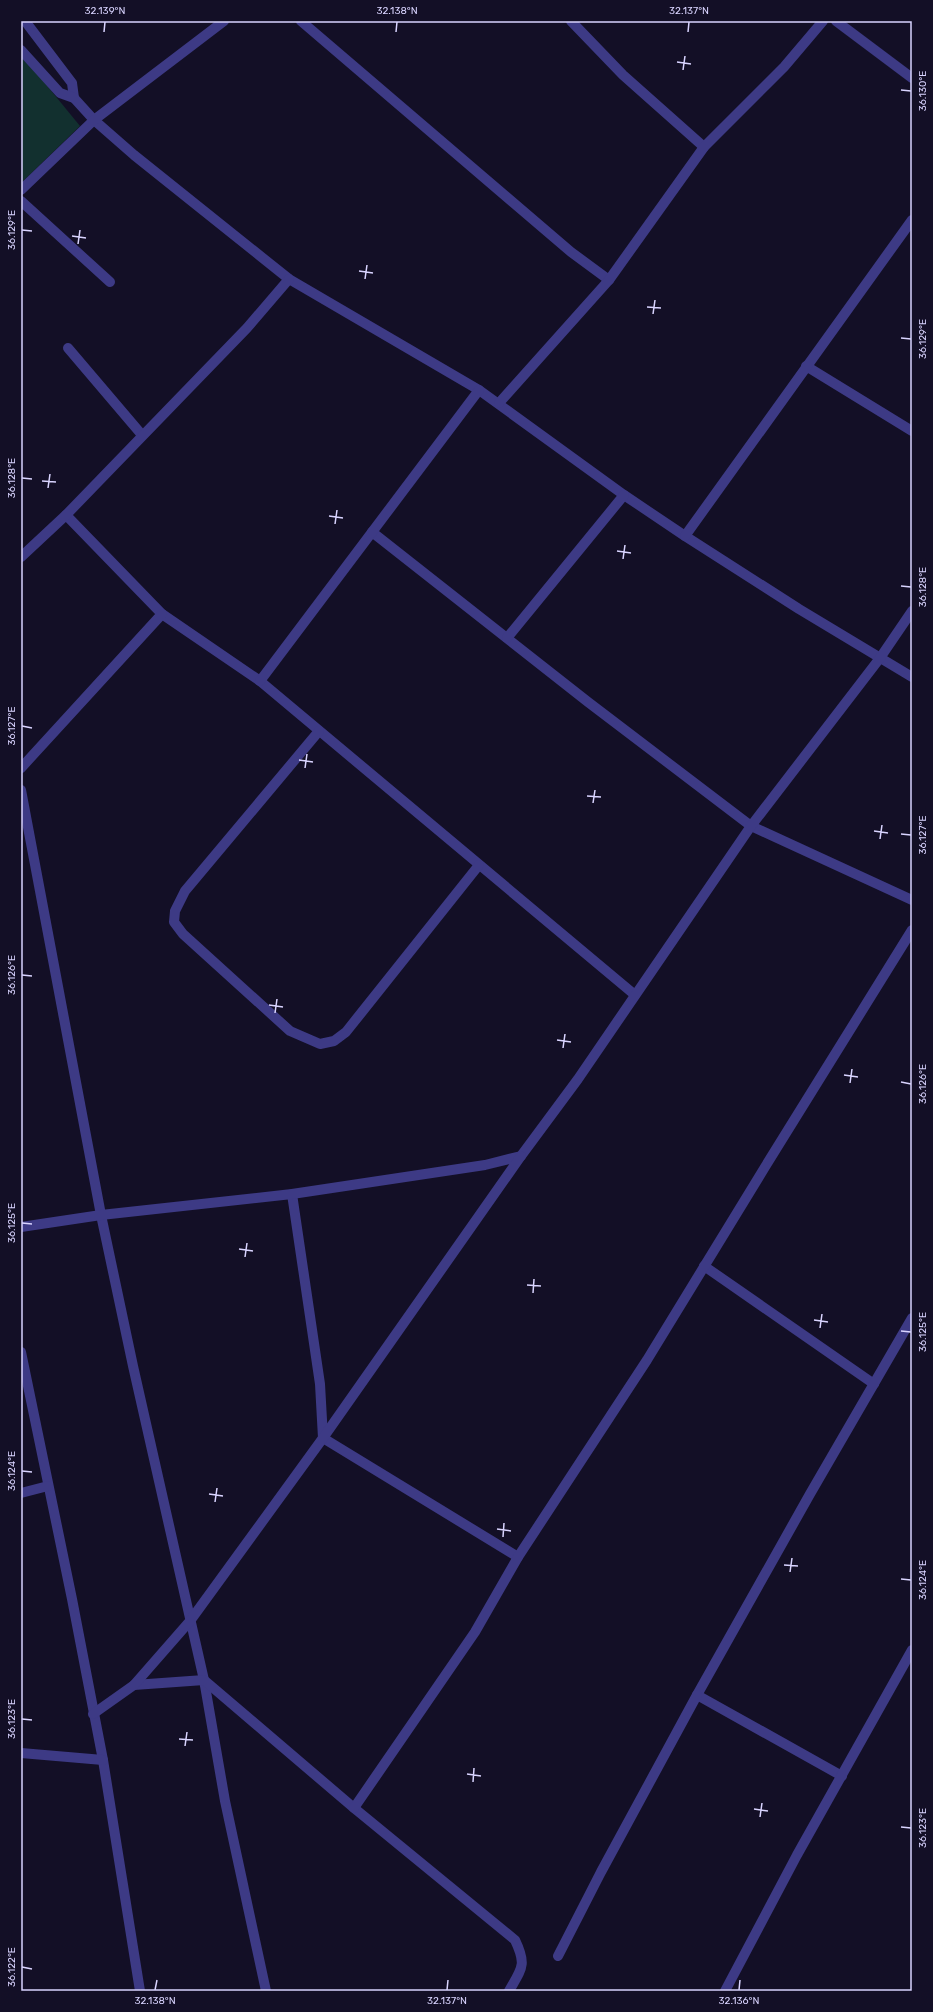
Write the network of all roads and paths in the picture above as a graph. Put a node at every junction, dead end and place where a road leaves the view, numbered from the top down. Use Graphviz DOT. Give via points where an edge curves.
graph roads {
  1 [pos="25,21"];
  2 [pos="224,21"];
  3 [pos="301,21"];
  4 [pos="571,21"];
  5 [pos="823,21"];
  6 [pos="836,21"];
  7 [pos="21,50"];
  8 [pos="912,78"];
  9 [pos="74,98"];
  10 [pos="94,120"];
  11 [pos="704,147"];
  12 [pos="21,190"];
  13 [pos="21,201"];
  14 [pos="912,220"];
  15 [pos="289,279"];
  16 [pos="609,280"];
  17 [pos="110,282"];
  18 [pos="68,348"];
  19 [pos="806,366"];
  20 [pos="479,390"];
  21 [pos="499,403"];
  22 [pos="912,431"];
  23 [pos="142,435"];
  24 [pos="624,495"];
  25 [pos="66,516"];
  26 [pos="372,532"];
  27 [pos="686,536"];
  28 [pos="21,557"];
  29 [pos="912,611"];
  30 [pos="162,614"];
  31 [pos="507,638"];
  32 [pos="880,658"];
  33 [pos="912,677"];
  34 [pos="260,681"];
  35 [pos="319,731"];
  36 [pos="21,768"];
  37 [pos="21,792"];
  38 [pos="751,826"];
  39 [pos="478,865"];
  40 [pos="912,900"];
  41 [pos="912,930"];
  42 [pos="635,995"];
  43 [pos="521,1156"];
  44 [pos="292,1194"];
  45 [pos="101,1215"];
  46 [pos="21,1227"];
  47 [pos="704,1266"];
  48 [pos="912,1318"];
  49 [pos="908,1333"];
  50 [pos="21,1352"];
  51 [pos="874,1384"];
  52 [pos="323,1438"];
  53 [pos="48,1486"];
  54 [pos="21,1493"];
  55 [pos="518,1557"];
  56 [pos="190,1621"];
  57 [pos="912,1650"];
  58 [pos="204,1680"];
  59 [pos="134,1685"];
  60 [pos="698,1695"];
  61 [pos="93,1714"];
  62 [pos="21,1753"];
  63 [pos="103,1760"];
  64 [pos="842,1776"];
  65 [pos="354,1808"];
  66 [pos="558,1956"];
  67 [pos="140,1991"];
  68 [pos="266,1991"];
  69 [pos="509,1991"];
  70 [pos="725,1991"];
  1 -- 9 [label="street" via="72,83"];
  2 -- 10 [label="street"];
  3 -- 16 [label="street" via="571,252"];
  4 -- 11 [label="street" via="623,75"];
  5 -- 11 [label="street" via="784,67"];
  6 -- 8 [label="street"];
  7 -- 9 [label="street" via="60,93"];
  9 -- 10 [label="street"];
  10 -- 12 [label="street"];
  10 -- 15 [label="street"];
  11 -- 16 [label="street"];
  13 -- 17 [label="street"];
  14 -- 19 [label="street"];
  15 -- 20 [label="street"];
  15 -- 23 [label="street" via="247,328"];
  16 -- 21 [label="street"];
  18 -- 23 [label="street"];
  19 -- 22 [label="street"];
  19 -- 27 [label="street"];
  20 -- 21 [label="street"];
  20 -- 26 [label="street"];
  21 -- 24 [label="street"];
  23 -- 25 [label="street"];
  24 -- 27 [label="street"];
  24 -- 31 [label="street"];
  25 -- 28 [label="street"];
  25 -- 30 [label="street"];
  26 -- 31 [label="street"];
  26 -- 34 [label="street"];
  27 -- 32 [label="street"];
  29 -- 32 [label="street"];
  30 -- 34 [label="street"];
  30 -- 36 [label="street"];
  31 -- 38 [label="street"];
  32 -- 33 [label="street"];
  32 -- 38 [label="street"];
  34 -- 35 [label="street"];
  35 -- 39 [label="street"];
  35 -- 39 [label="street" via="185,891 175,911 174,922 183,934 290,1031 320,1044 334,1041 346,1032"];
  37 -- 45 [label="street"];
  38 -- 40 [label="street"];
  38 -- 42 [label="street"];
  39 -- 42 [label="street"];
  41 -- 47 [label="street"];
  42 -- 43 [label="street" via="578,1079"];
  43 -- 44 [label="street" via="500,1162"];
  43 -- 52 [label="street"];
  44 -- 45 [label="street"];
  44 -- 52 [label="street" via="320,1384"];
  45 -- 46 [label="street"];
  45 -- 56 [label="street"];
  47 -- 51 [label="street"];
  47 -- 55 [label="street" via="643,1367"];
  48 -- 49 [label="street"];
  49 -- 51 [label="street"];
  50 -- 53 [label="street"];
  51 -- 60 [label="street"];
  52 -- 55 [label="street"];
  52 -- 56 [label="street"];
  53 -- 54 [label="street"];
  53 -- 61 [label="street"];
  55 -- 65 [label="street" via="475,1632"];
  56 -- 58 [label="street"];
  56 -- 59 [label="street"];
  57 -- 64 [label="street"];
  58 -- 59 [label="street"];
  58 -- 65 [label="street"];
  58 -- 68 [label="street" via="225,1801"];
  59 -- 61 [label="street"];
  60 -- 64 [label="street"];
  60 -- 66 [label="street" via="600,1872"];
  61 -- 63 [label="street"];
  62 -- 63 [label="street"];
  63 -- 67 [label="street"];
  64 -- 70 [label="street"];
  65 -- 69 [label="street" via="515,1940 522,1956 520,1971"];
}
